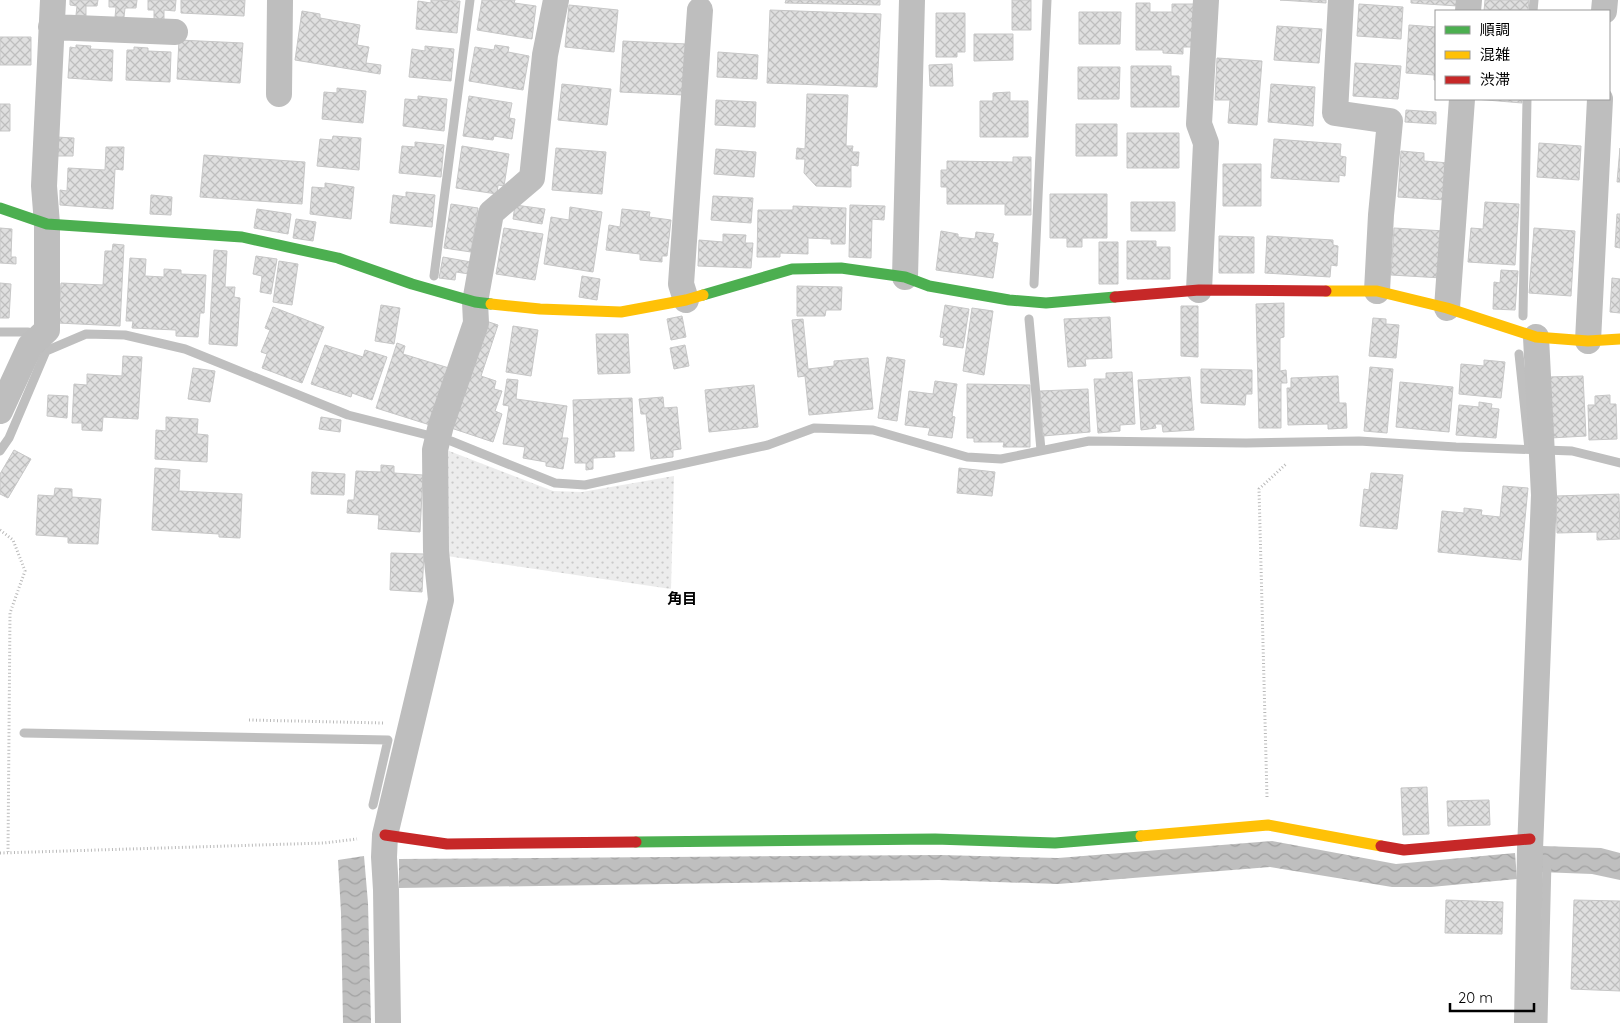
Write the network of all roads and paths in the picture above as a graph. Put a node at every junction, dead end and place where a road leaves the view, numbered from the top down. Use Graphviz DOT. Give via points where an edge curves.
graph roads {
  1 [pos="53,0"];
  2 [pos="280,0"];
  3 [pos="556,0"];
  4 [pos="912,0"];
  5 [pos="1206,0"];
  6 [pos="1341,0"];
  7 [pos="700,10"];
  8 [pos="51,27"];
  9 [pos="175,32"];
  10 [pos="279,94"];
  11 [pos="1462,100"];
  12 [pos="1600,100"];
  13 [pos="0,208"];
  14 [pos="47,224"];
  15 [pos="906,277"];
  16 [pos="1199,290"];
  17 [pos="1377,291"];
  18 [pos="686,300"];
  19 [pos="475,302"];
  20 [pos="1448,308"];
  21 [pos="1536,338"];
  22 [pos="1620,339"];
  23 [pos="1588,341"];
  24 [pos="0,411"];
  25 [pos="1286,464"];
  26 [pos="0,530"];
  27 [pos="249,720"];
  28 [pos="412,724"];
  29 [pos="1268,825"];
  30 [pos="384,846"];
  31 [pos="0,852"];
  32 [pos="8,852"];
  33 [pos="1530,854"];
  34 [pos="388,1023"];
  35 [pos="1527,1023"];
  1 -- 8 [label="street"];
  2 -- 10 [label="street"];
  3 -- 19 [label="street" via="545,55 532,178 491,213"];
  4 -- 15 [label="street"];
  5 -- 16 [label="street" via="1199,124 1206,142"];
  6 -- 17 [label="street" via="1335,113 1390,121"];
  7 -- 18 [label="street" via="682,284"];
  8 -- 9 [label="street"];
  8 -- 14 [label="street" via="44,186"];
  11 -- 20 [label="street"];
  12 -- 23 [label="street"];
  13 -- 14 [label="street"];
  14 -- 19 [label="street" via="242,237 338,258"];
  14 -- 24 [label="street" via="47,330 30,346"];
  15 -- 16 [label="street" via="929,286 1046,303"];
  15 -- 18 [label="street" via="841,268 792,269"];
  16 -- 17 [label="street"];
  17 -- 20 [label="street"];
  18 -- 19 [label="street" via="621,312 540,309"];
  19 -- 28 [label="street" via="476,323 438,437 436,551 441,600"];
  20 -- 21 [label="street"];
  21 -- 23 [label="street"];
  21 -- 33 [label="street" via="1544,495"];
  22 -- 23 [label="street"];
  25 -- 29 [label="path" via="1259,489"];
  26 -- 32 [label="path" via="13,540 25,570 10,613"];
  27 -- 28 [label="path"];
  28 -- 30 [label="street"];
  29 -- 30 [label="street" via="1054,843 935,838"];
  29 -- 33 [label="street" via="1404,850"];
  30 -- 32 [label="path" via="324,843"];
  30 -- 34 [label="street"];
  31 -- 32 [label="path"];
  33 -- 35 [label="street"];
}
